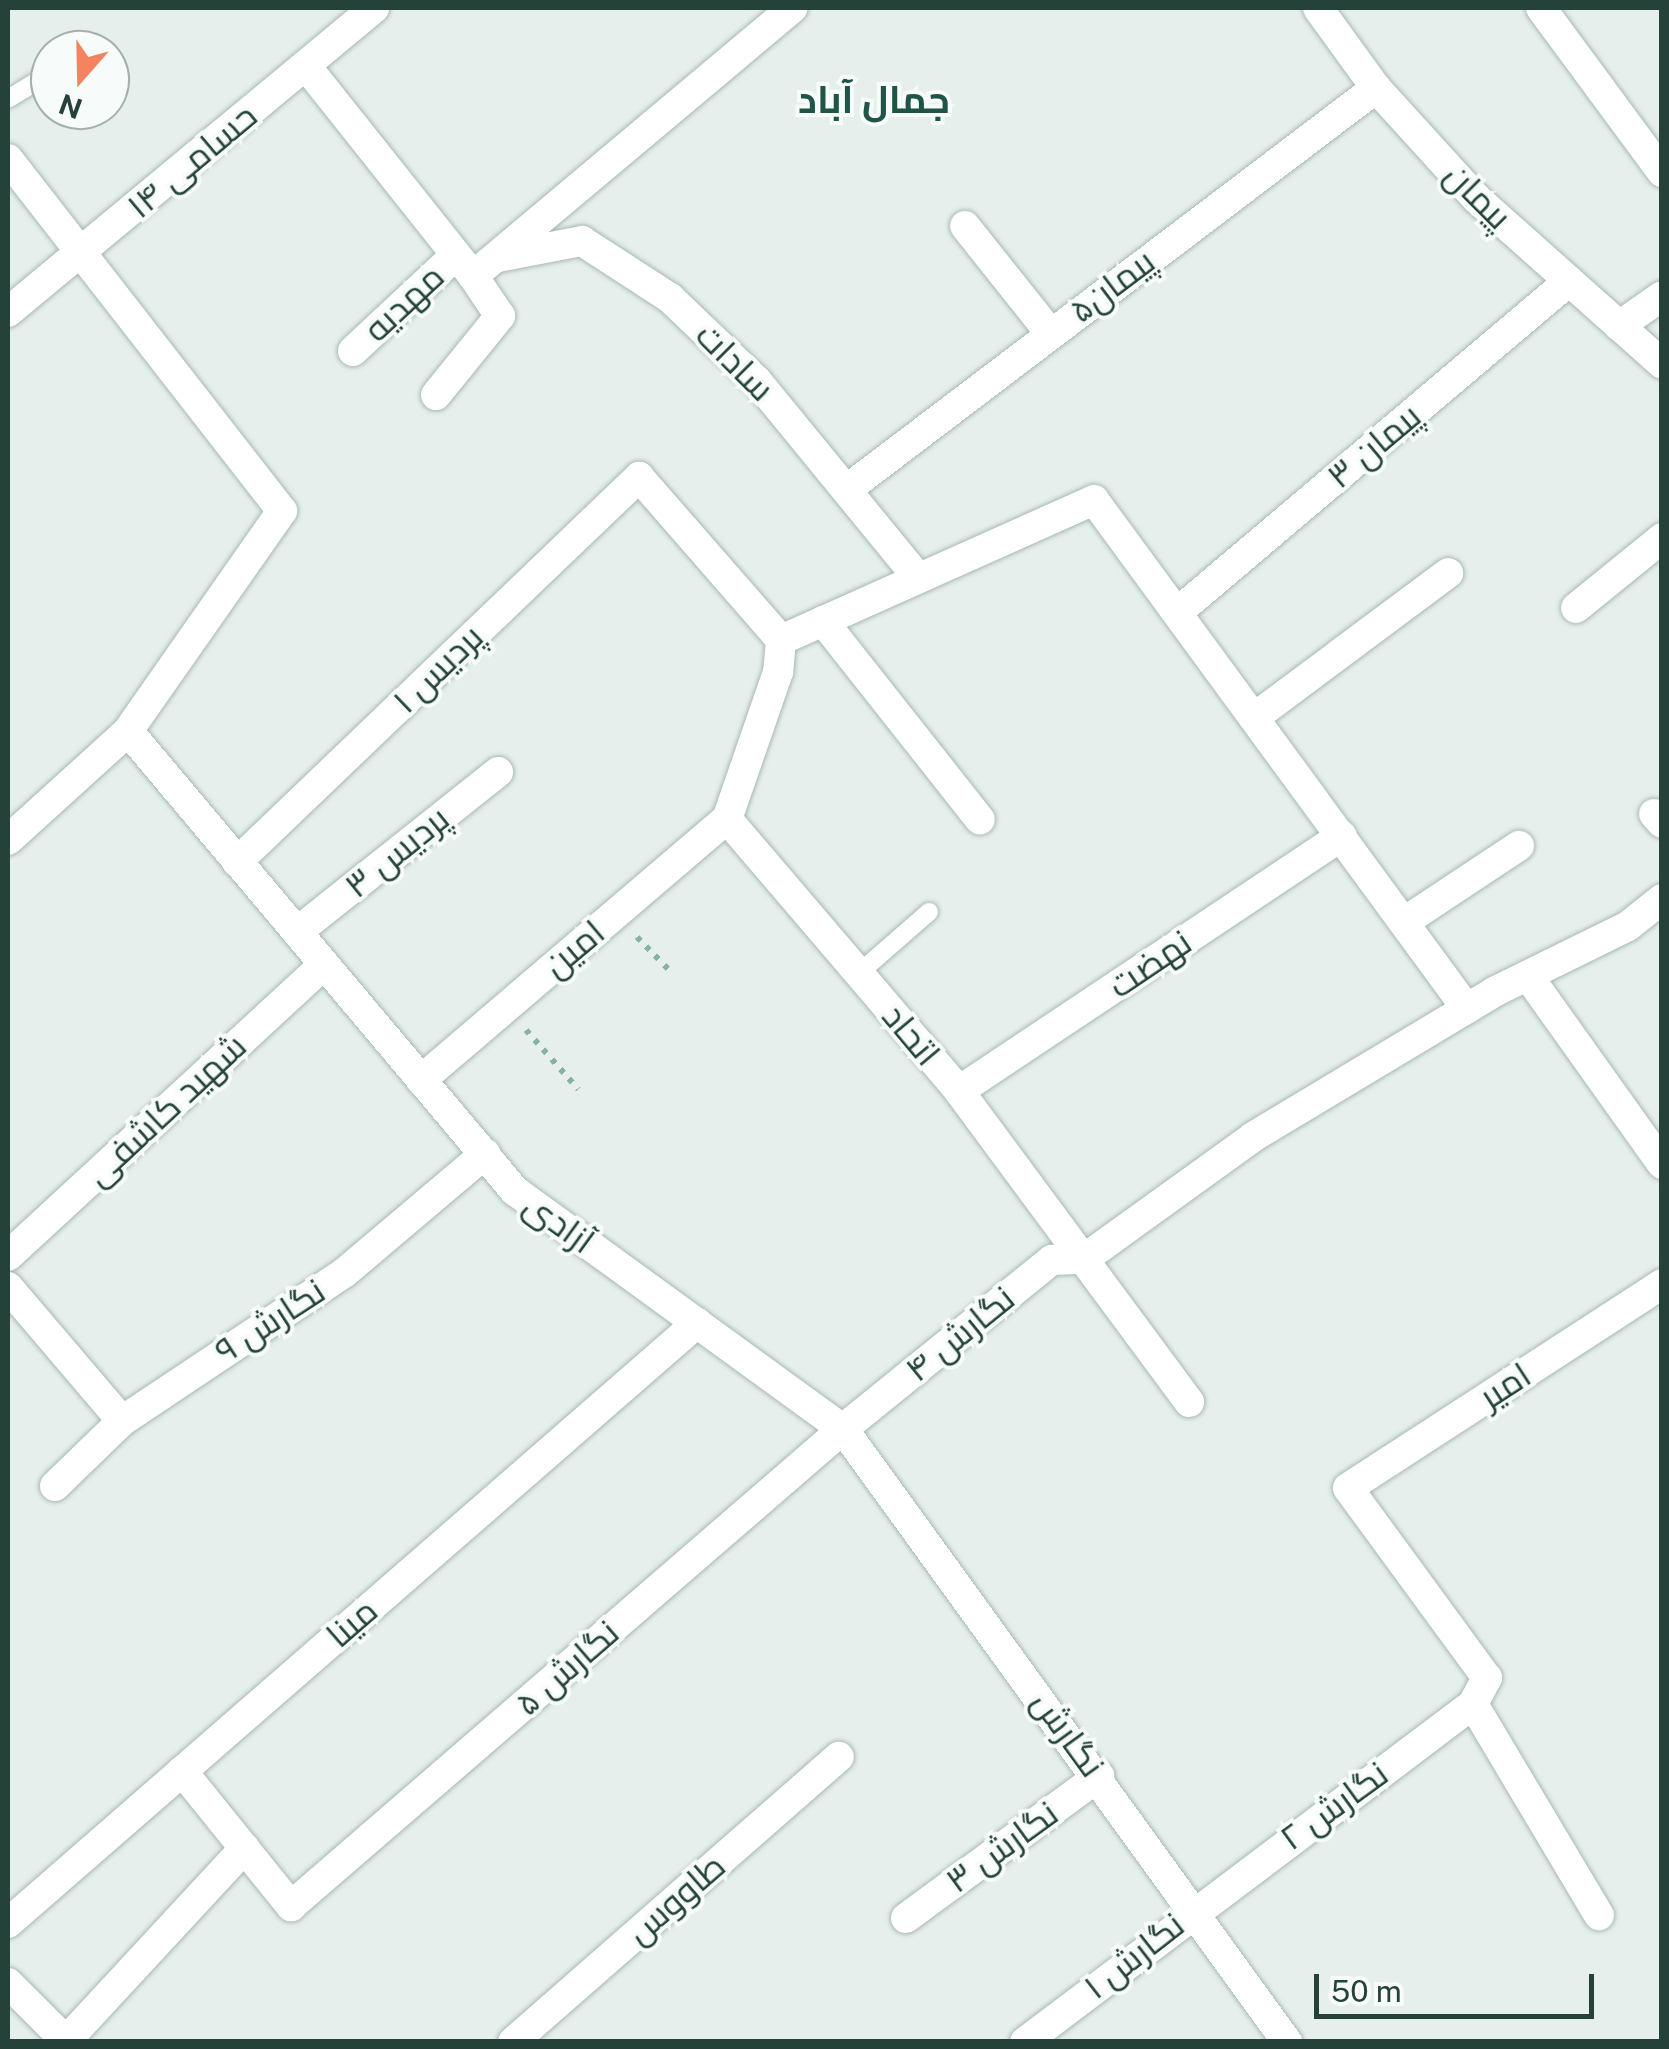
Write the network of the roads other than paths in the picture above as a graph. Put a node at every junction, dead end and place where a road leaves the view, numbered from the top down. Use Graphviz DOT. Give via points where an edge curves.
graph roads {
  1 [pos="374,8"];
  2 [pos="792,8"];
  3 [pos="1318,8"];
  4 [pos="1540,8"];
  5 [pos="306,66"];
  6 [pos="30,86"];
  7 [pos="1376,88"];
  8 [pos="8,99"];
  9 [pos="8,159"];
  10 [pos="1662,172"];
  11 [pos="966,226"];
  12 [pos="78,254"];
  13 [pos="475,263"];
  14 [pos="1568,281"];
  15 [pos="1662,296"];
  16 [pos="8,312"];
  17 [pos="1619,326"];
  18 [pos="1050,333"];
  19 [pos="353,351"];
  20 [pos="1662,364"];
  21 [pos="436,395"];
  22 [pos="850,486"];
  23 [pos="1662,538"];
  24 [pos="1448,573"];
  25 [pos="918,578"];
  26 [pos="1576,608"];
  27 [pos="1179,611"];
  28 [pos="823,621"];
  29 [pos="780,640"];
  30 [pos="1255,717"];
  31 [pos="128,732"];
  32 [pos="498,772"];
  33 [pos="727,819"];
  34 [pos="980,820"];
  35 [pos="1342,836"];
  36 [pos="8,840"];
  37 [pos="1519,846"];
  38 [pos="237,862"];
  39 [pos="1662,899"];
  40 [pos="929,912"];
  41 [pos="1404,922"];
  42 [pos="296,932"];
  43 [pos="324,964"];
  44 [pos="859,974"];
  45 [pos="1528,976"];
  46 [pos="1467,1009"];
  47 [pos="422,1080"];
  48 [pos="959,1091"];
  49 [pos="485,1154"];
  50 [pos="1662,1164"];
  51 [pos="8,1256"];
  52 [pos="1084,1259"];
  53 [pos="1661,1286"];
  54 [pos="8,1287"];
  55 [pos="698,1323"];
  56 [pos="1189,1402"];
  57 [pos="122,1421"];
  58 [pos="844,1429"];
  59 [pos="54,1486"];
  60 [pos="1473,1704"];
  61 [pos="838,1756"];
  62 [pos="182,1771"];
  63 [pos="1099,1776"];
  64 [pos="244,1848"];
  65 [pos="1195,1908"];
  66 [pos="1599,1914"];
  67 [pos="906,1918"];
  68 [pos="8,1923"];
  69 [pos="8,1984"];
  70 [pos="1038,2038"];
  71 [pos="66,2041"];
  72 [pos="514,2042"];
  73 [pos="1287,2042"];
  1 -- 5 [label="street, حسامی ۱۴"];
  2 -- 13 [label="street, مهدیه"];
  3 -- 7 [label="street, پیمان"];
  4 -- 10 [label="street"];
  5 -- 12 [label="street, حسامی ۱۴"];
  5 -- 13 [label="street"];
  6 -- 8 [label="lane"];
  7 -- 14 [label="street, پیمان" via="1476,198"];
  7 -- 18 [label="street, پیمان۵"];
  9 -- 12 [label="street"];
  11 -- 18 [label="street"];
  12 -- 16 [label="street, حسامی ۱۴"];
  12 -- 31 [label="street" via="282,511"];
  13 -- 19 [label="street, مهدیه"];
  13 -- 21 [label="street" via="500,316"];
  13 -- 22 [label="street, سادات" via="582,241 656,288 757,381"];
  14 -- 17 [label="street, پیمان"];
  14 -- 27 [label="street, پیمان ۳"];
  15 -- 17 [label="street"];
  17 -- 20 [label="street, پیمان"];
  18 -- 22 [label="street, پیمان۵"];
  22 -- 25 [label="street, سادات"];
  23 -- 26 [label="street"];
  24 -- 30 [label="street"];
  25 -- 27 [label="street" via="1094,500"];
  25 -- 28 [label="street"];
  27 -- 30 [label="street"];
  28 -- 29 [label="street"];
  28 -- 34 [label="street"];
  29 -- 33 [label="street" via="778,672"];
  29 -- 38 [label="street, پردیس ۱" via="640,477"];
  30 -- 35 [label="street"];
  31 -- 36 [label="street"];
  31 -- 38 [label="street, آزادی"];
  32 -- 42 [label="street, پردیس ۳"];
  33 -- 44 [label="street, اتحاد"];
  33 -- 47 [label="street, امین"];
  35 -- 41 [label="street"];
  35 -- 48 [label="street, نهضت"];
  37 -- 41 [label="street"];
  38 -- 42 [label="street, آزادی"];
  39 -- 45 [label="street" via="1628,926"];
  40 -- 44 [label="lane"];
  41 -- 46 [label="street"];
  42 -- 43 [label="street, آزادی"];
  43 -- 47 [label="street, آزادی"];
  43 -- 51 [label="street, شهید کاشفی"];
  44 -- 48 [label="street, اتحاد"];
  45 -- 46 [label="street"];
  45 -- 50 [label="street"];
  46 -- 52 [label="street" via="1252,1137"];
  47 -- 49 [label="street, آزادی"];
  48 -- 52 [label="street, اتحاد"];
  49 -- 55 [label="street, آزادی" via="515,1192"];
  49 -- 57 [label="street, نگارش ۹" via="344,1273"];
  52 -- 56 [label="street, اتحاد"];
  52 -- 58 [label="street, نگارش ۴" via="1052,1260"];
  53 -- 60 [label="street, امیر" via="1348,1488 1487,1678"];
  54 -- 57 [label="street"];
  55 -- 58 [label="street, آزادی"];
  55 -- 62 [label="street, مینا"];
  57 -- 59 [label="street, نگارش ۹"];
  58 -- 63 [label="street, نگارش"];
  58 -- 64 [label="street, نگارش ۵" via="291,1906"];
  60 -- 65 [label="street, نگارش ۲"];
  60 -- 66 [label="street"];
  61 -- 72 [label="street, طاووس"];
  62 -- 64 [label="street"];
  62 -- 68 [label="street, مینا"];
  63 -- 65 [label="street, نگارش"];
  63 -- 67 [label="street, نگارش ۳"];
  64 -- 71 [label="street"];
  65 -- 70 [label="street, نگارش ۱"];
  65 -- 73 [label="street, نگارش"];
  69 -- 71 [label="street"];
}
